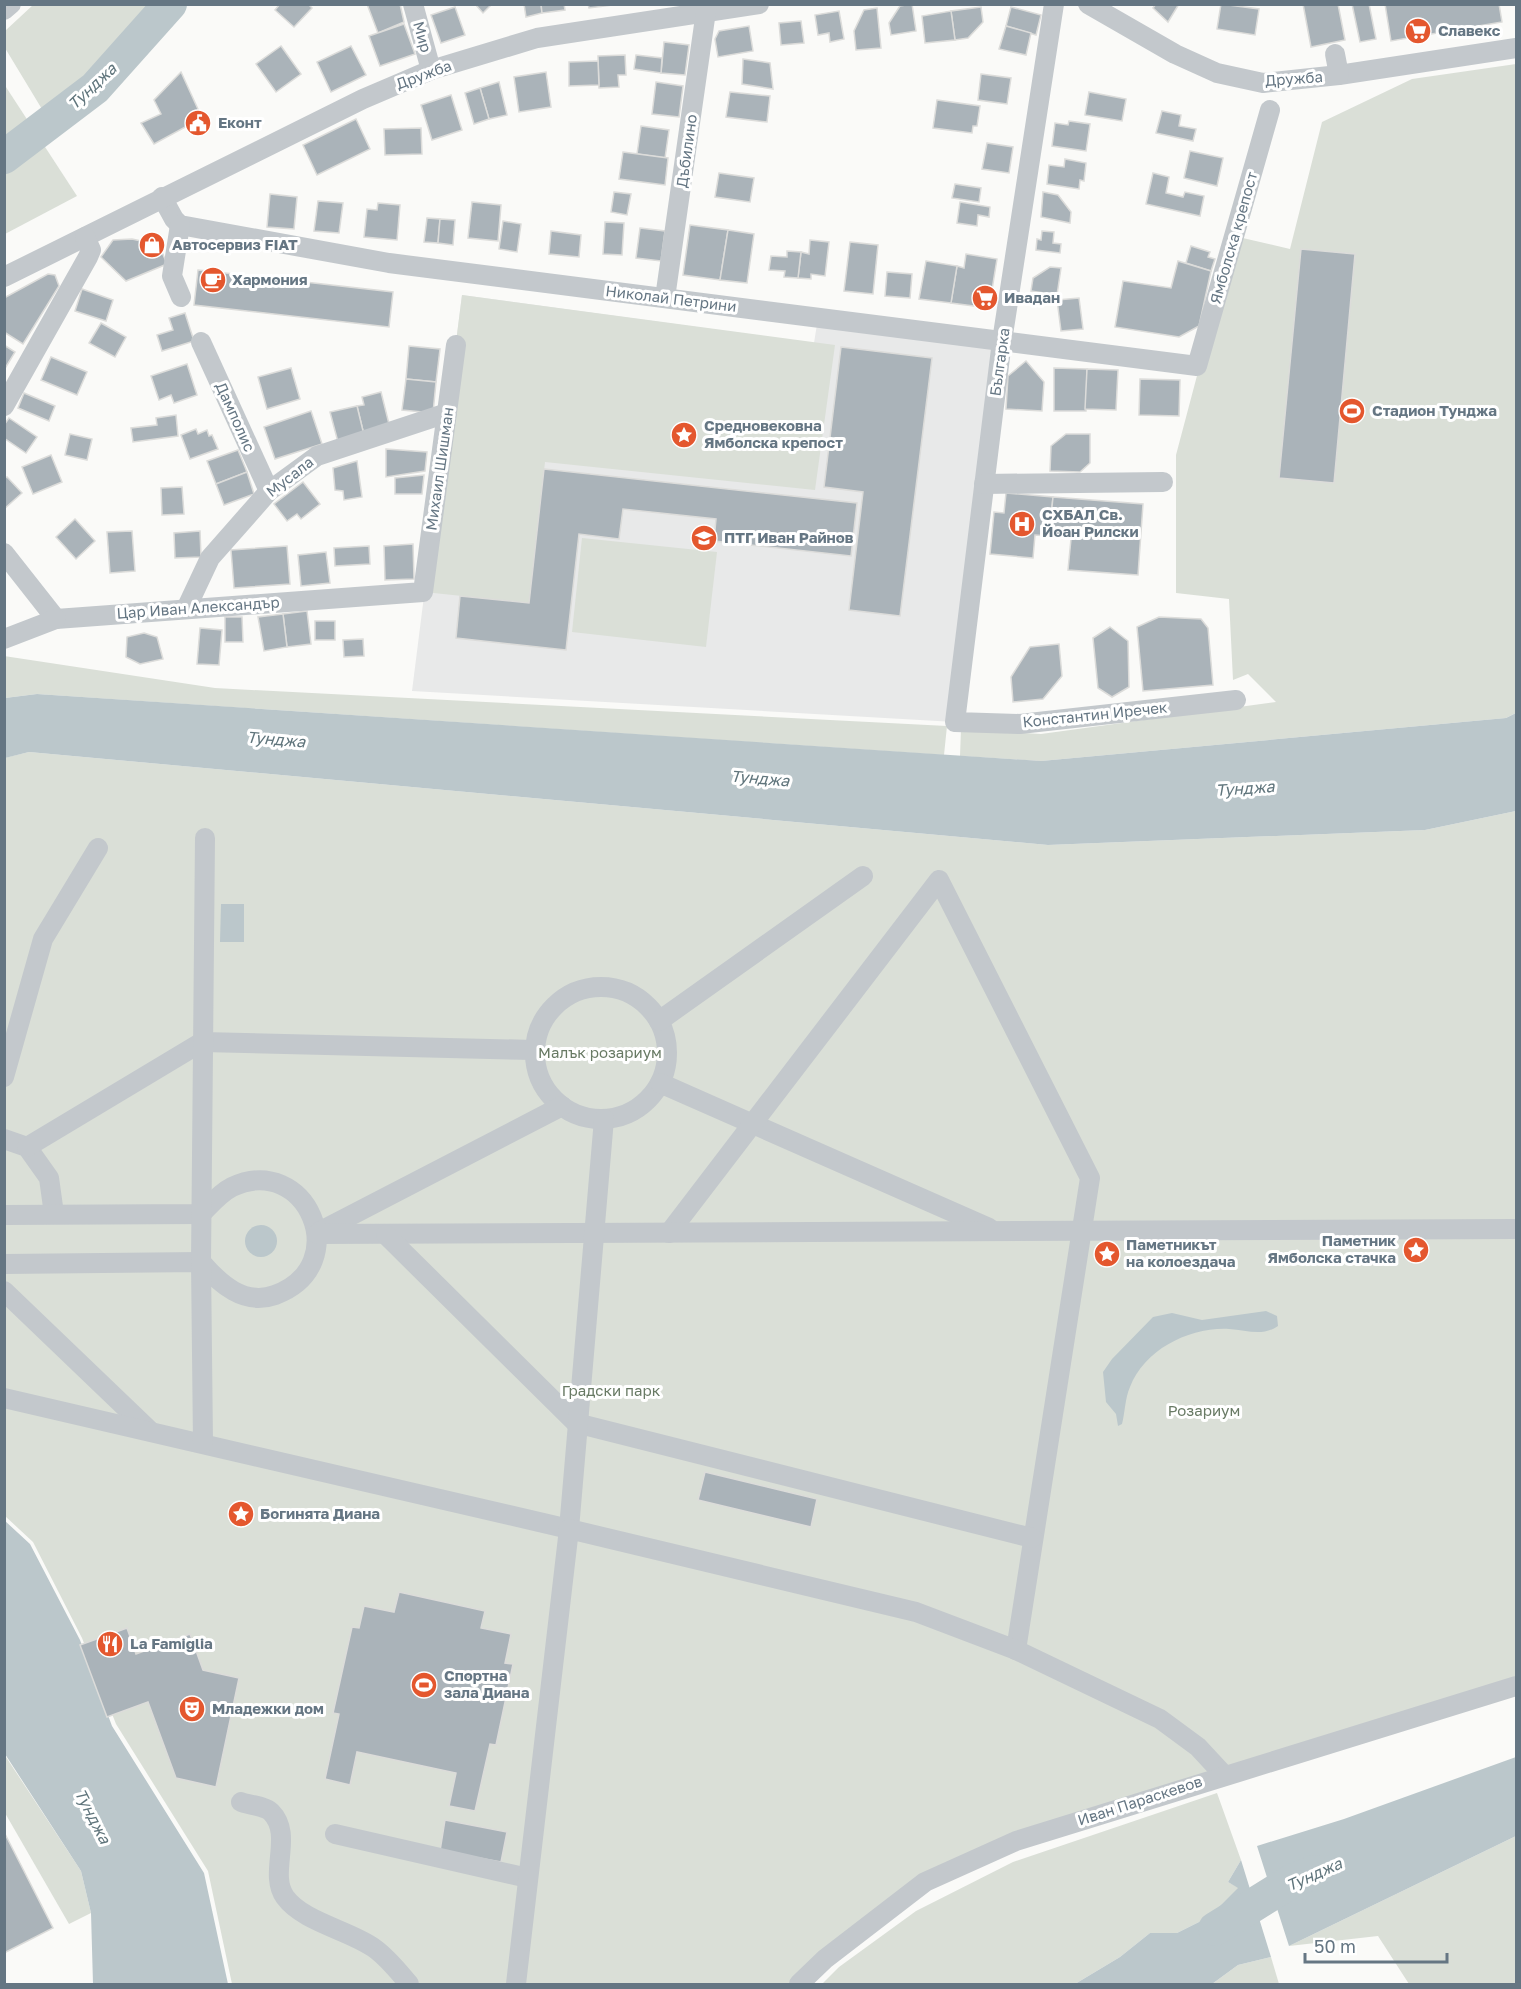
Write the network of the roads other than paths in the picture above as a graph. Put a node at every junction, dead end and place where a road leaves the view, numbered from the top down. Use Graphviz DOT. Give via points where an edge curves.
graph roads {
  1 [pos="10,4"];
  2 [pos="413,4"];
  3 [pos="759,4"];
  4 [pos="1054,4"];
  5 [pos="1088,4"];
  6 [pos="707,8"];
  7 [pos="4,10"];
  8 [pos="1516,48"];
  9 [pos="1335,54"];
  10 [pos="431,70"];
  11 [pos="1339,75"];
  12 [pos="1270,110"];
  13 [pos="162,197"];
  14 [pos="180,225"];
  15 [pos="85,237"];
  16 [pos="4,277"];
  17 [pos="181,297"];
  18 [pos="665,298"];
  19 [pos="1002,341"];
  20 [pos="201,342"];
  21 [pos="456,345"];
  22 [pos="1197,366"];
  23 [pos="4,406"];
  24 [pos="447,413"];
  25 [pos="1163,482"];
  26 [pos="984,484"];
  27 [pos="269,491"];
  28 [pos="4,553"];
  29 [pos="423,592"];
  30 [pos="186,609"];
  31 [pos="56,619"];
  32 [pos="4,639"];
  33 [pos="1236,700"];
  34 [pos="955,722"];
  35 [pos="204,838"];
  36 [pos="98,848"];
  37 [pos="863,876"];
  38 [pos="659,1021"];
  39 [pos="202,1042"];
  40 [pos="534,1050"];
  41 [pos="4,1077"];
  42 [pos="660,1083"];
  43 [pos="562,1106"];
  44 [pos="604,1119"];
  45 [pos="751,1124"];
  46 [pos="4,1139"];
  47 [pos="27,1147"];
  48 [pos="54,1214"];
  49 [pos="201,1214"];
  50 [pos="4,1215"];
  51 [pos="1516,1229"];
  52 [pos="1081,1231"];
  53 [pos="997,1232"];
  54 [pos="593,1233"];
  55 [pos="669,1233"];
  56 [pos="317,1234"];
  57 [pos="386,1235"];
  58 [pos="201,1262"];
  59 [pos="4,1264"];
  60 [pos="4,1291"];
  61 [pos="4,1398"];
  62 [pos="576,1423"];
  63 [pos="149,1430"];
  64 [pos="203,1443"];
  65 [pos="569,1529"];
  66 [pos="1032,1538"];
  67 [pos="1016,1650"];
  68 [pos="1516,1686"];
  69 [pos="1224,1775"];
  70 [pos="241,1802"];
  71 [pos="335,1834"];
  72 [pos="528,1878"];
  73 [pos="409,1984"];
  74 [pos="516,1984"];
  75 [pos="799,1984"];
  1 -- 7 [label="street"];
  2 -- 10 [label="street, Мир"];
  3 -- 6 [label="street, Дружба"];
  4 -- 19 [label="street, Българка"];
  5 -- 11 [label="street, Дружба" via="1175,54 1217,73 1263,83"];
  6 -- 10 [label="street, Дружба" via="537,39"];
  6 -- 18 [label="street, Дъбилино"];
  8 -- 11 [label="street, Дружба"];
  9 -- 11 [label="street"];
  10 -- 13 [label="street, Дружба"];
  12 -- 22 [label="street, Ямболска крепост"];
  13 -- 14 [label="street"];
  13 -- 15 [label="street, Дружба"];
  14 -- 17 [label="street" via="172,276"];
  14 -- 18 [label="street, Николай Петрини" via="389,263"];
  15 -- 16 [label="street"];
  15 -- 23 [label="street" via="91,250 88,257"];
  18 -- 19 [label="street, Николай Петрини"];
  19 -- 22 [label="street, Николай Петрини"];
  19 -- 26 [label="street, Българка"];
  20 -- 27 [label="street, Дамполис"];
  21 -- 24 [label="street, Михаил Шишман"];
  24 -- 27 [label="street, Мусала" via="317,456"];
  24 -- 29 [label="street, Михаил Шишман"];
  25 -- 26 [label="street"];
  26 -- 34 [label="street, Българка"];
  27 -- 30 [label="street, Мусала" via="210,558"];
  28 -- 31 [label="street"];
  29 -- 30 [label="street, Цар Иван Александър"];
  30 -- 31 [label="street, Цар Иван Александър"];
  31 -- 32 [label="street, Цар Иван Александър"];
  33 -- 34 [label="street, Константин Иречек" via="1020,724"];
  35 -- 39 [label="street"];
  36 -- 41 [label="street" via="44,939"];
  37 -- 38 [label="street"];
  38 -- 40 [label="street" via="646,1004 628,992 607,986 585,988 566,996 549,1010 538,1029"];
  38 -- 42 [label="street" via="667,1041 667,1063"];
  39 -- 40 [label="street"];
  39 -- 47 [label="street"];
  39 -- 49 [label="street"];
  40 -- 43 [label="street" via="537,1072 546,1091"];
  42 -- 44 [label="street" via="646,1102 626,1114"];
  42 -- 45 [label="street"];
  43 -- 44 [label="street" via="581,1116"];
  43 -- 56 [label="street"];
  44 -- 54 [label="street"];
  45 -- 52 [label="street" via="939,880 1089,1178"];
  45 -- 53 [label="street"];
  45 -- 55 [label="street"];
  46 -- 47 [label="street"];
  47 -- 48 [label="street" via="49,1178"];
  48 -- 49 [label="street"];
  48 -- 50 [label="street"];
  49 -- 56 [label="street" via="231,1188 247,1181 265,1181 285,1187 302,1199 310,1210"];
  49 -- 58 [label="street"];
  51 -- 52 [label="street"];
  52 -- 53 [label="street"];
  52 -- 66 [label="street"];
  53 -- 55 [label="street"];
  54 -- 55 [label="street"];
  54 -- 57 [label="street"];
  54 -- 62 [label="street"];
  56 -- 57 [label="street"];
  56 -- 58 [label="street" via="307,1272 286,1291 271,1296 232,1292"];
  57 -- 62 [label="street"];
  58 -- 59 [label="street"];
  58 -- 64 [label="street"];
  60 -- 63 [label="street"];
  61 -- 63 [label="street"];
  62 -- 65 [label="street"];
  62 -- 66 [label="street"];
  63 -- 64 [label="street"];
  64 -- 65 [label="street"];
  65 -- 67 [label="street" via="916,1612"];
  65 -- 72 [label="street"];
  66 -- 67 [label="street"];
  67 -- 69 [label="street" via="1160,1719 1198,1747"];
  68 -- 69 [label="street, Иван Параскевов"];
  69 -- 75 [label="street, Иван Параскевов" via="1016,1841 925,1882 825,1959"];
  70 -- 73 [label="street" via="270,1811 279,1823 280,1880 285,1896 299,1910 373,1947"];
  71 -- 72 [label="street"];
  72 -- 74 [label="street"];
}
